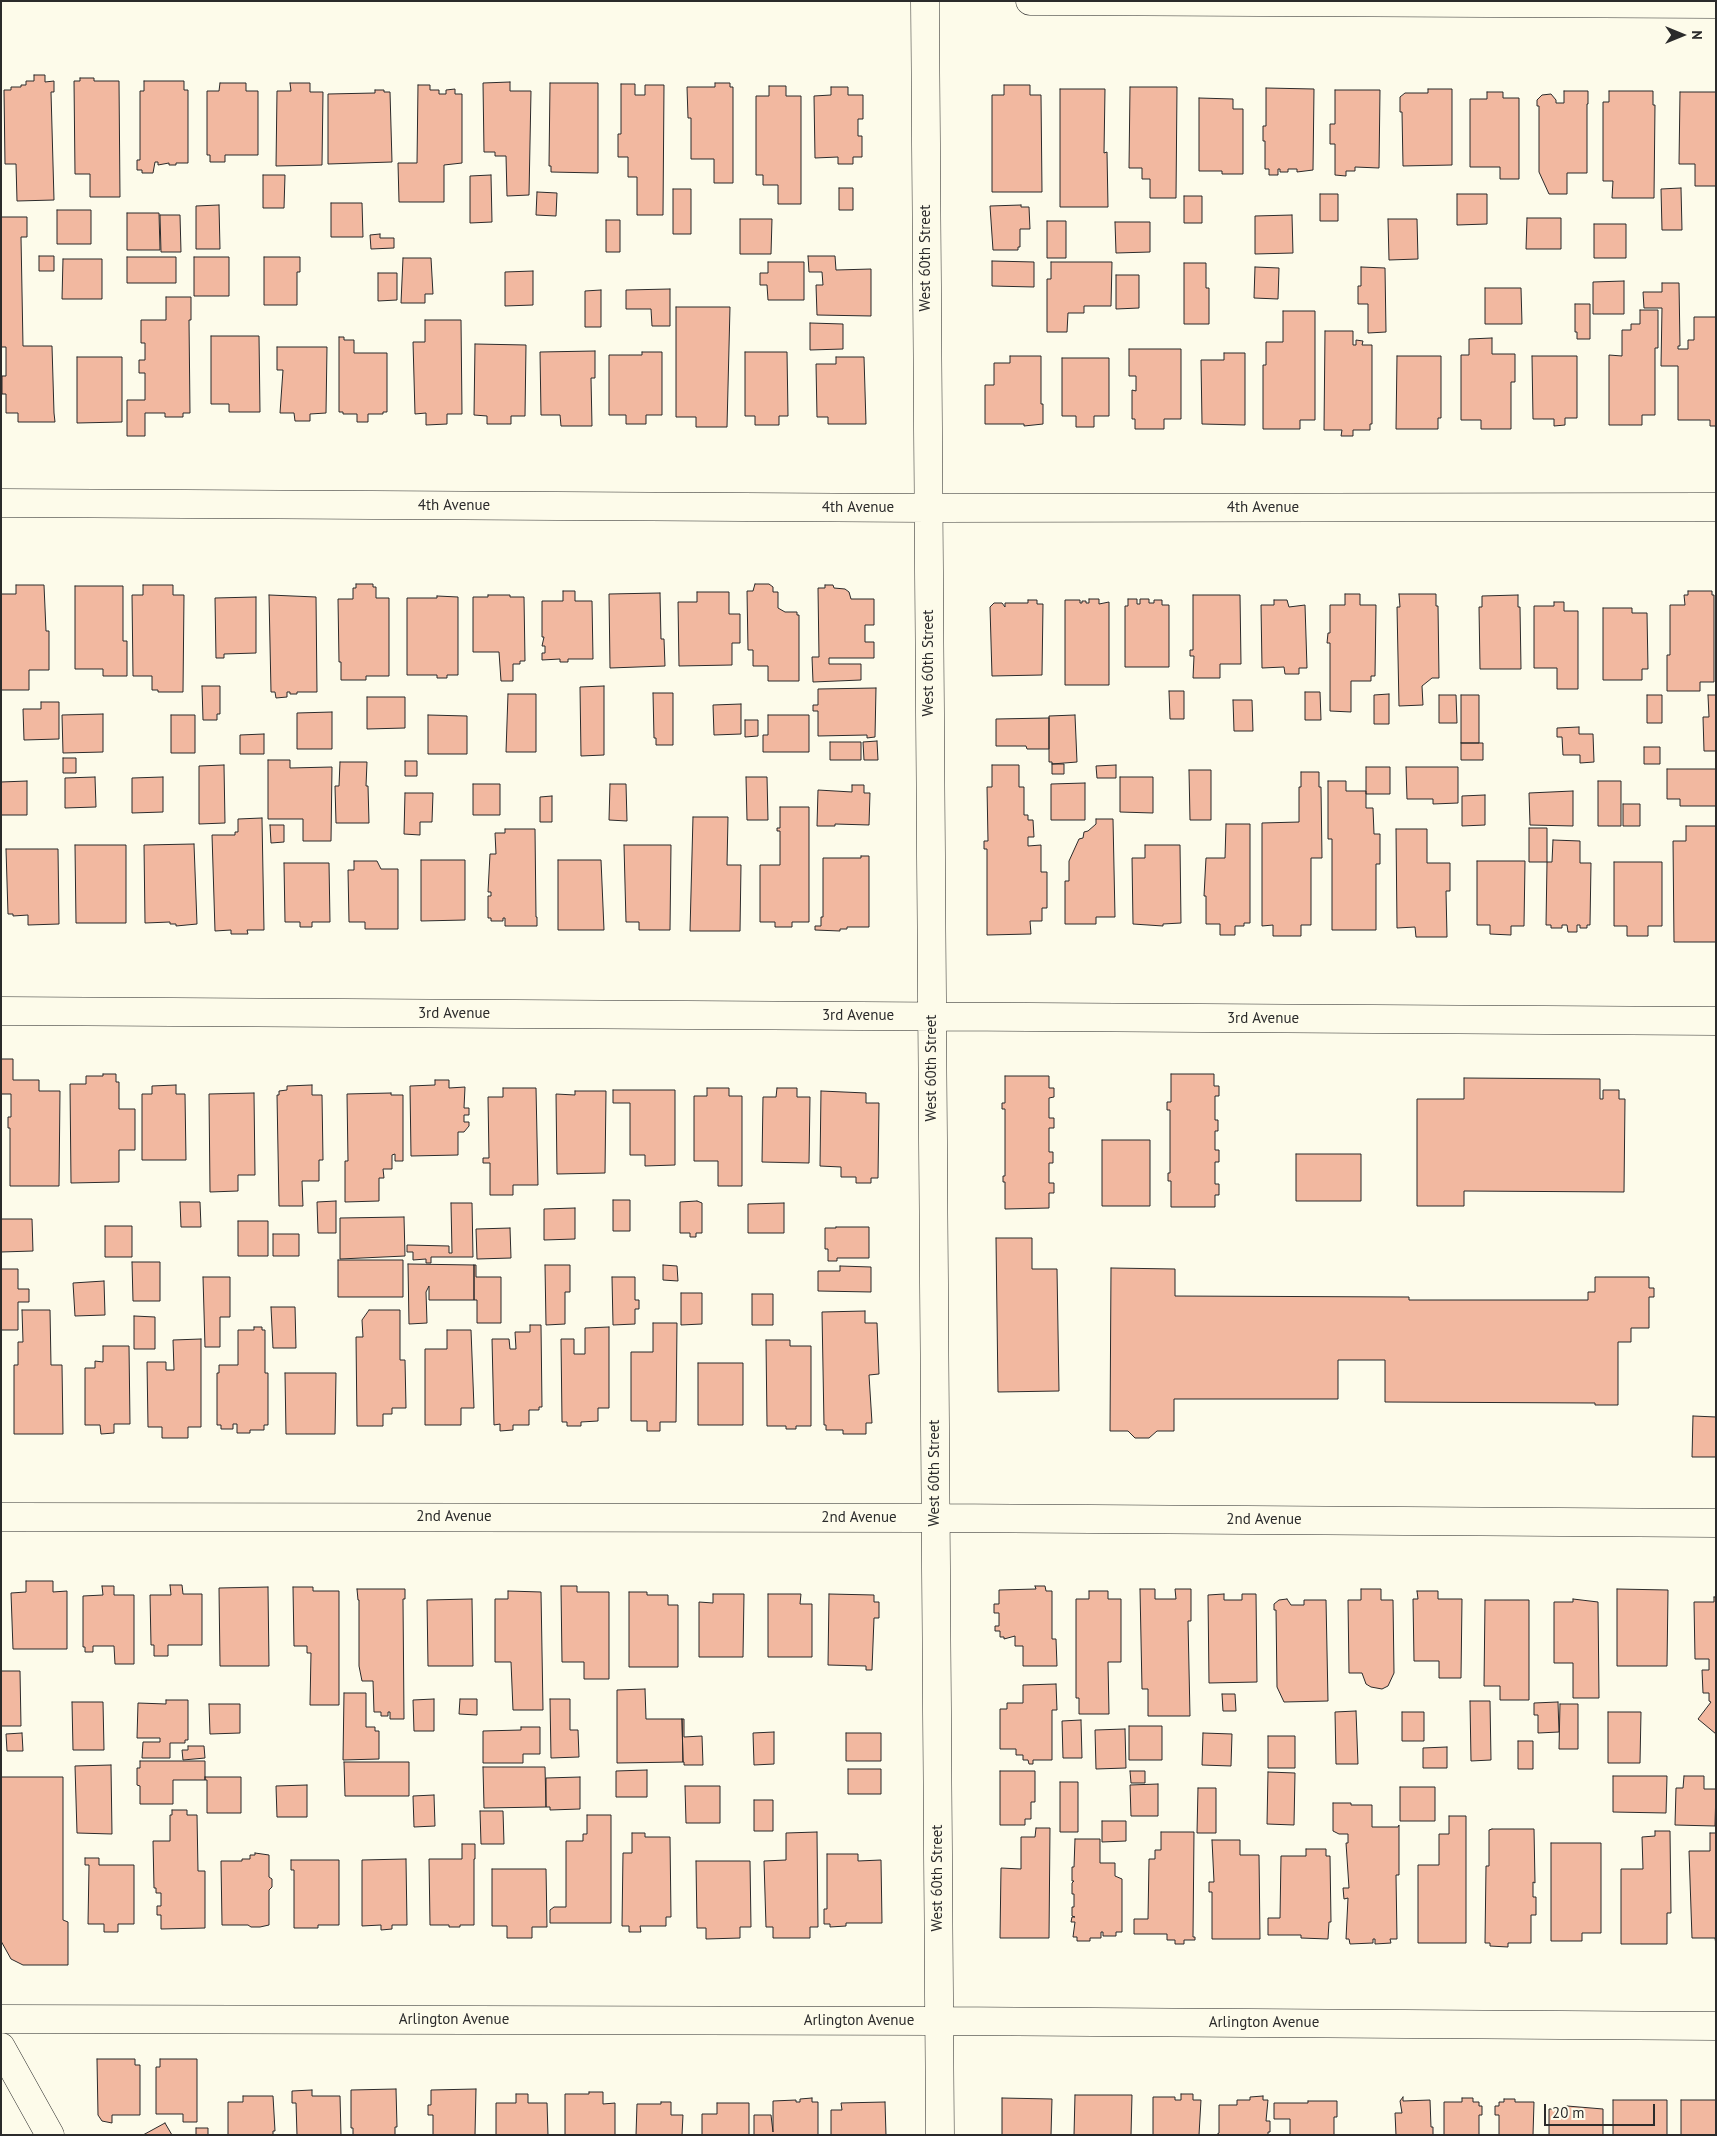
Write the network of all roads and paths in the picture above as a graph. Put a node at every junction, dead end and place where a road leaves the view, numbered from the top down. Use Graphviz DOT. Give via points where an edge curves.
graph roads {
  1 [pos="924,1"];
  2 [pos="1030,1"];
  3 [pos="1716,4"];
  4 [pos="1,503"];
  5 [pos="1716,506"];
  6 [pos="928,508"];
  7 [pos="1,1011"];
  8 [pos="931,1017"];
  9 [pos="1716,1021"];
  10 [pos="1,1517"];
  11 [pos="935,1518"];
  12 [pos="1716,1523"];
  13 [pos="1,2019"];
  14 [pos="939,2021"];
  15 [pos="1716,2026"];
  16 [pos="1,2047"];
  17 [pos="50,2135"];
  18 [pos="940,2135"];
  1 -- 6 [label="street, West 60th Street"];
  2 -- 3 [label="street"];
  4 -- 6 [label="street, 4th Avenue"];
  5 -- 6 [label="street, 4th Avenue"];
  6 -- 8 [label="street, West 60th Street"];
  7 -- 8 [label="street, 3rd Avenue"];
  8 -- 9 [label="street, 3rd Avenue"];
  8 -- 11 [label="street, West 60th Street"];
  10 -- 11 [label="street, 2nd Avenue"];
  11 -- 12 [label="street, 2nd Avenue"];
  11 -- 14 [label="street, West 60th Street"];
  13 -- 14 [label="street, Arlington Avenue"];
  14 -- 15 [label="street, Arlington Avenue"];
  14 -- 18 [label="street, West 60th Street"];
  16 -- 17 [label="street"];
}
